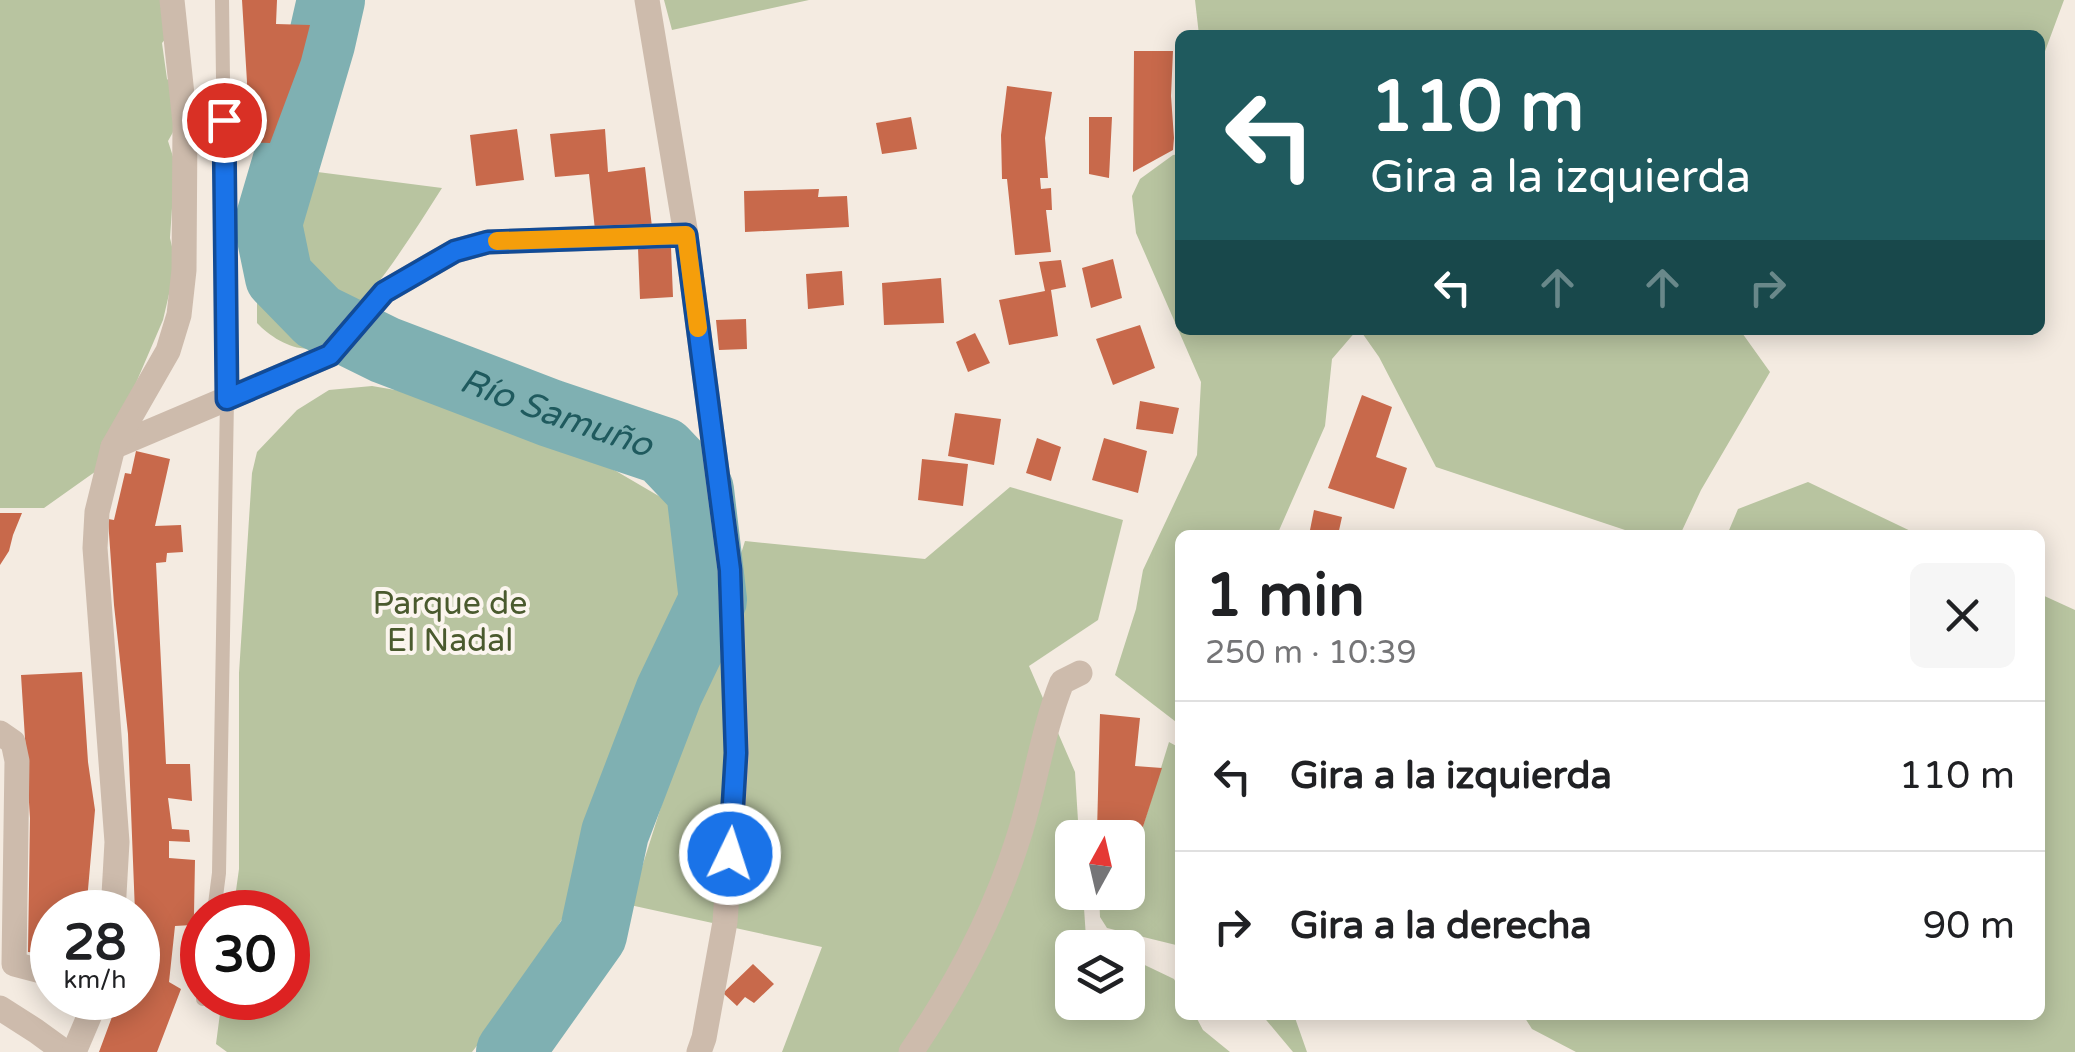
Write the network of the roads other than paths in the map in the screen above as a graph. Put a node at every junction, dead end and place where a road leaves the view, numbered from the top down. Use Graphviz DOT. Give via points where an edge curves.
graph roads {
  1 [pos="172,0"];
  2 [pos="222,0"];
  3 [pos="647,0"];
  4 [pos="686,235"];
  5 [pos="227,399"];
  6 [pos="112,447"];
  7 [pos="1080,673"];
  8 [pos="0,734"];
  9 [pos="114,890"];
  10 [pos="217,890"];
  11 [pos="30,968"];
  12 [pos="0,1008"];
  13 [pos="88,1020"];
  14 [pos="64,1052"];
  15 [pos="74,1052"];
  16 [pos="699,1052"];
  17 [pos="911,1052"];
  1 -- 6 [label="street" via="186,124 179,315 168,351"];
  2 -- 5 [label="lane"];
  3 -- 4 [label="street"];
  4 -- 5 [label="street" via="488,242 455,251 384,292 330,355"];
  4 -- 16 [label="street" via="730,570 736,753 725,922"];
  5 -- 6 [label="street"];
  5 -- 10 [label="lane"];
  6 -- 9 [label="street" via="95,548 117,842"];
  7 -- 17 [label="street" via="1062,682 1051,710 996,903"];
  8 -- 11 [label="street" via="13,742 17,760 14,964"];
  12 -- 14 [label="street"];
  13 -- 15 [label="street"];
}
